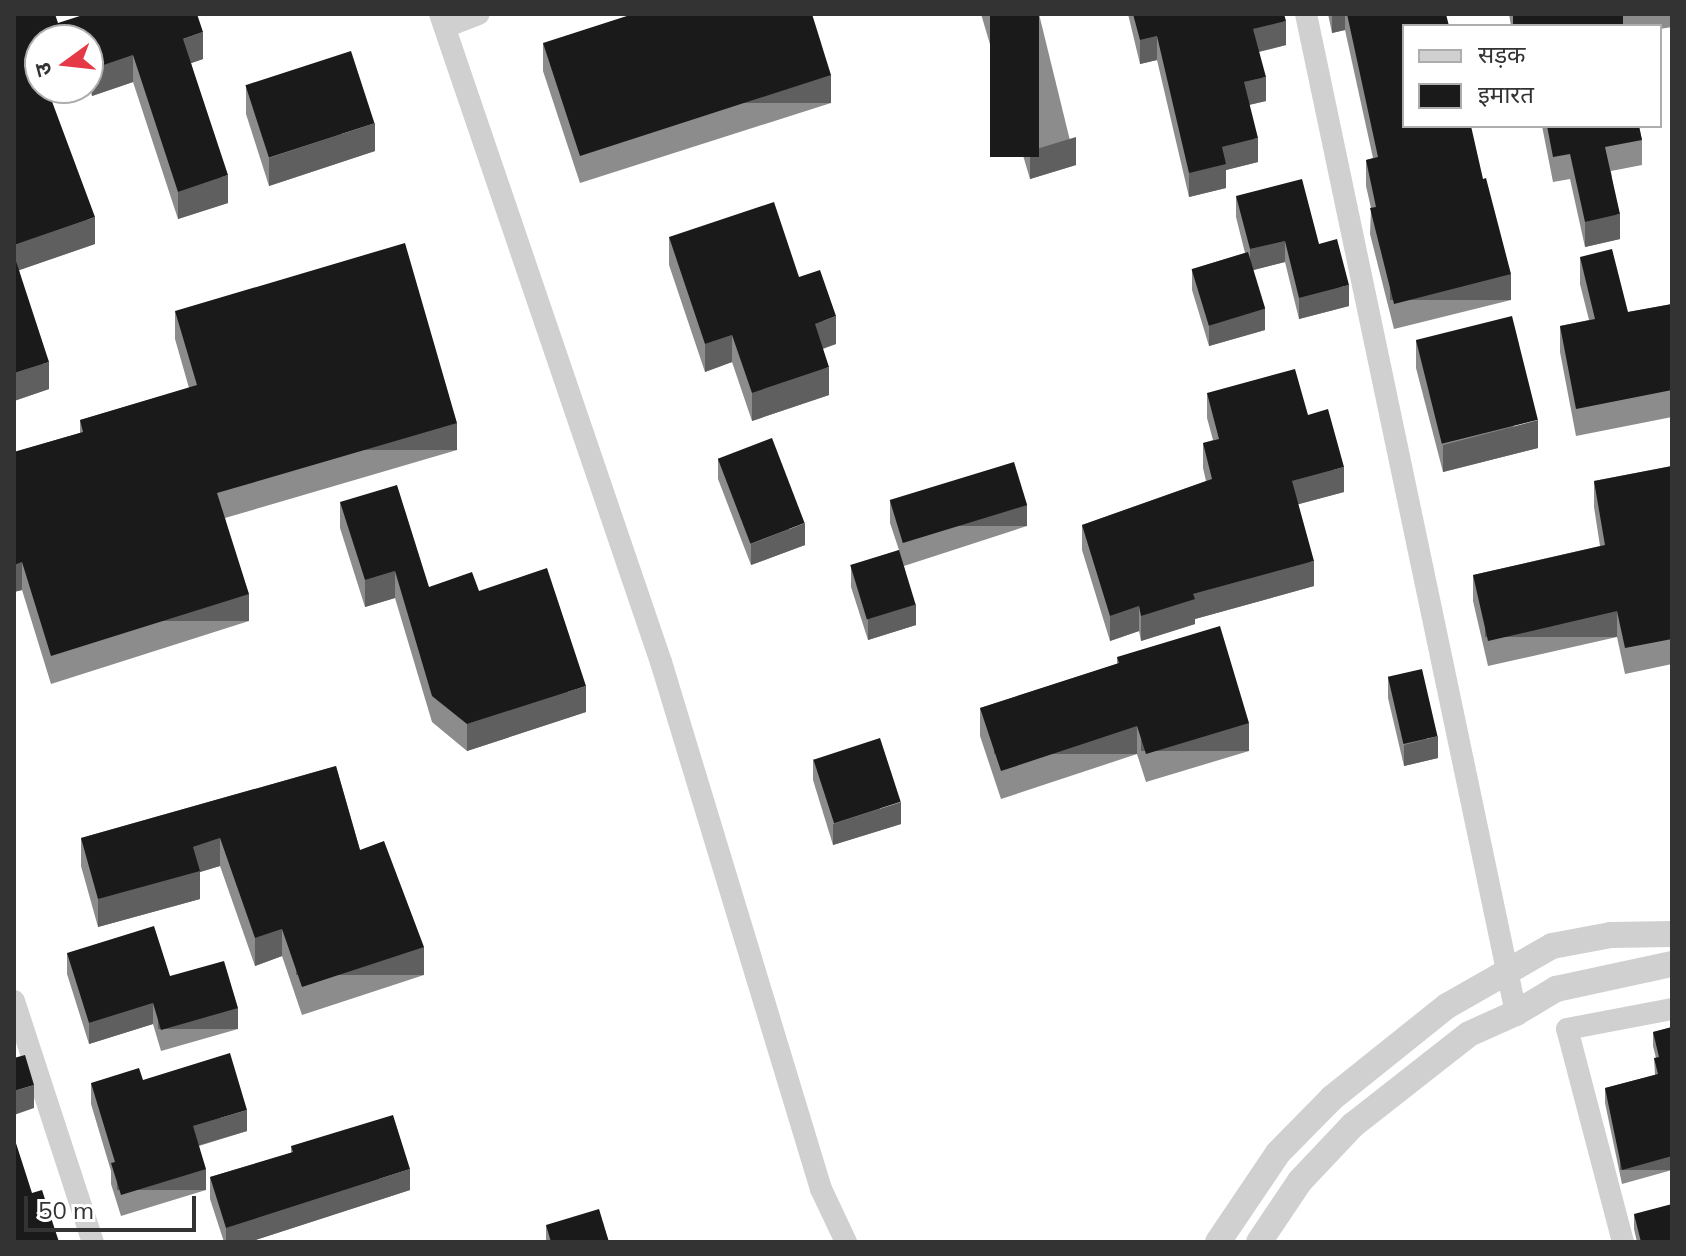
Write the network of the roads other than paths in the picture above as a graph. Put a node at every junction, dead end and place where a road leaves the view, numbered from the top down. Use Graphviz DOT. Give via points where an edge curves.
graph roads {
  1 [pos="479,14"];
  2 [pos="1306,14"];
  3 [pos="443,20"];
  4 [pos="1672,934"];
  5 [pos="1672,964"];
  6 [pos="1507,970"];
  7 [pos="14,1001"];
  8 [pos="1672,1009"];
  9 [pos="1516,1013"];
  10 [pos="93,1242"];
  11 [pos="846,1242"];
  12 [pos="1218,1242"];
  13 [pos="1259,1242"];
  14 [pos="1623,1242"];
  1 -- 3 [label="street"];
  2 -- 6 [label="street"];
  3 -- 11 [label="street" via="661,662 821,1189"];
  4 -- 6 [label="street" via="1611,935 1552,946"];
  5 -- 9 [label="street" via="1556,989"];
  6 -- 9 [label="street"];
  6 -- 12 [label="street" via="1447,1006 1332,1098 1278,1153"];
  7 -- 10 [label="street"];
  8 -- 14 [label="street" via="1567,1029"];
  9 -- 13 [label="street" via="1469,1034 1353,1125 1300,1181"];
}
